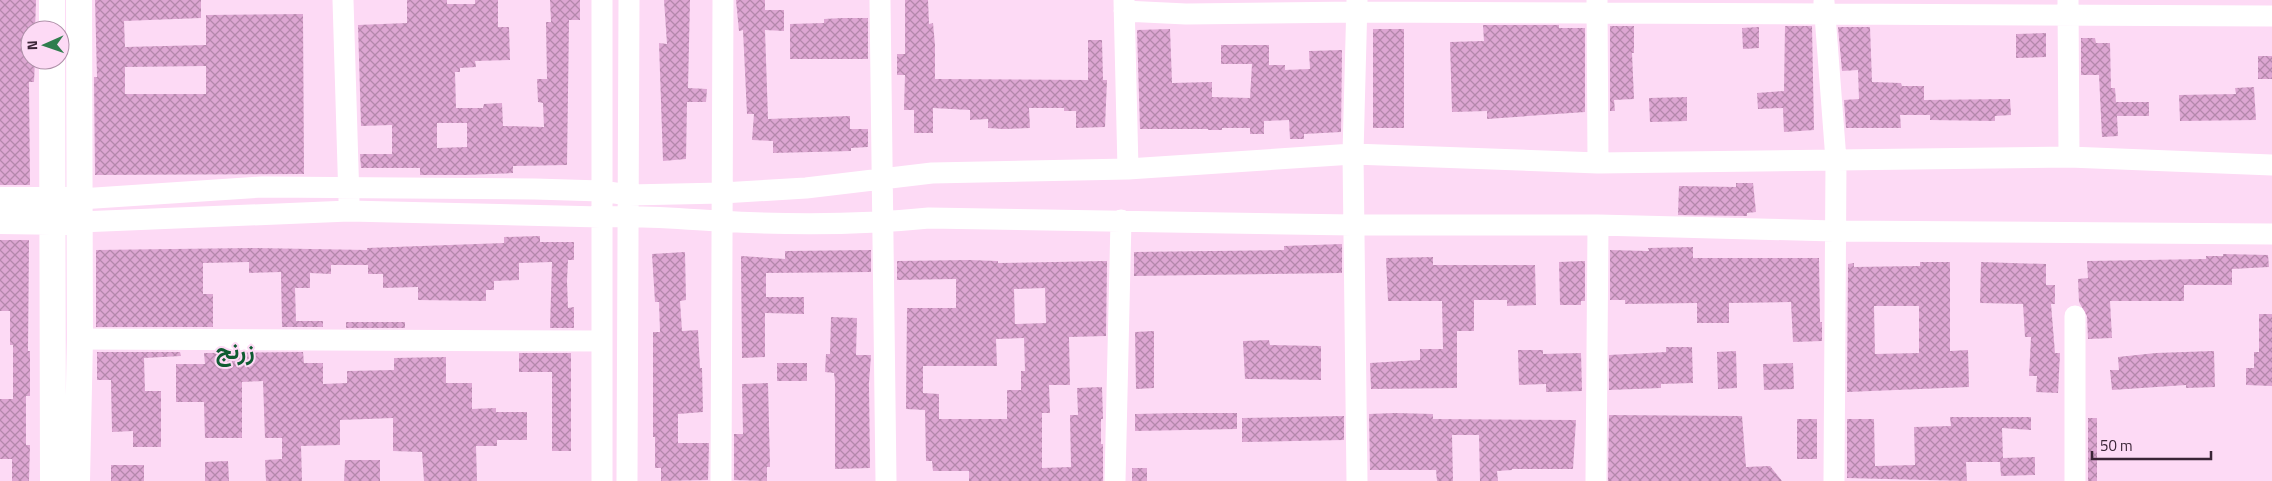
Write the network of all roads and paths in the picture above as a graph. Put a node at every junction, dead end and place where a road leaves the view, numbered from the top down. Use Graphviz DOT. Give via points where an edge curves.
graph roads {
  1 [pos="52,0"];
  2 [pos="79,0"];
  3 [pos="343,0"];
  4 [pos="602,0"];
  5 [pos="629,0"];
  6 [pos="723,0"];
  7 [pos="880,0"];
  8 [pos="1124,6"];
  9 [pos="1357,6"];
  10 [pos="1598,7"];
  11 [pos="1824,7"];
  12 [pos="2067,8"];
  13 [pos="2272,16"];
  14 [pos="52,20"];
  15 [pos="52,70"];
  16 [pos="1353,154"];
  17 [pos="2069,157"];
  18 [pos="1836,160"];
  19 [pos="1598,163"];
  20 [pos="2272,164"];
  21 [pos="1128,169"];
  22 [pos="881,177"];
  23 [pos="349,188"];
  24 [pos="601,191"];
  25 [pos="722,193"];
  26 [pos="0,200"];
  27 [pos="629,205"];
  28 [pos="80,210"];
  29 [pos="349,211"];
  30 [pos="52,212"];
  31 [pos="601,217"];
  32 [pos="1121,220"];
  33 [pos="0,221"];
  34 [pos="721,222"];
  35 [pos="884,223"];
  36 [pos="1353,225"];
  37 [pos="1598,225"];
  38 [pos="1834,231"];
  39 [pos="2272,234"];
  40 [pos="2076,316"];
  41 [pos="80,340"];
  42 [pos="601,341"];
  43 [pos="53,481"];
  44 [pos="77,481"];
  45 [pos="602,481"];
  46 [pos="627,481"];
  47 [pos="721,481"];
  48 [pos="886,481"];
  49 [pos="1114,481"];
  50 [pos="1357,481"];
  51 [pos="1596,481"];
  52 [pos="1834,481"];
  53 [pos="2075,481"];
  1 -- 14 [label="main road"];
  2 -- 28 [label="main road"];
  3 -- 23 [label="street"];
  4 -- 24 [label="street"];
  5 -- 27 [label="street"];
  6 -- 25 [label="street"];
  7 -- 22 [label="street"];
  8 -- 9 [label="street" via="1186,14"];
  8 -- 21 [label="street"];
  9 -- 10 [label="street"];
  9 -- 16 [label="street"];
  10 -- 11 [label="street"];
  10 -- 19 [label="street"];
  11 -- 12 [label="street"];
  11 -- 18 [label="street"];
  12 -- 13 [label="street"];
  12 -- 17 [label="street"];
  15 -- 30 [label="main road"];
  16 -- 19 [label="street"];
  16 -- 21 [label="street"];
  16 -- 36 [label="street"];
  17 -- 18 [label="street"];
  17 -- 20 [label="street"];
  18 -- 19 [label="street"];
  18 -- 38 [label="street"];
  21 -- 22 [label="street"];
  22 -- 25 [label="street" via="806,188"];
  22 -- 35 [label="street"];
  23 -- 24 [label="street"];
  23 -- 28 [label="street" via="262,187"];
  23 -- 29 [label="street"];
  24 -- 27 [label="street"];
  24 -- 31 [label="street"];
  25 -- 27 [label="street"];
  25 -- 34 [label="street"];
  26 -- 30 [label="main road"];
  27 -- 31 [label="street"];
  27 -- 34 [label="street"];
  27 -- 46 [label="street"];
  28 -- 29 [label="street"];
  28 -- 30 [label="main road"];
  28 -- 41 [label="main road"];
  29 -- 31 [label="street"];
  30 -- 33 [label="main road"];
  30 -- 43 [label="main road"];
  31 -- 42 [label="street"];
  32 -- 35 [label="street" via="929,218"];
  32 -- 36 [label="street"];
  32 -- 49 [label="street"];
  34 -- 35 [label="street"];
  34 -- 47 [label="street"];
  35 -- 48 [label="street"];
  36 -- 37 [label="street"];
  36 -- 50 [label="street"];
  37 -- 38 [label="street"];
  37 -- 51 [label="street"];
  38 -- 39 [label="street"];
  38 -- 52 [label="street"];
  40 -- 53 [label="street"];
  41 -- 42 [label="street"];
  41 -- 44 [label="main road"];
  42 -- 45 [label="street"];
}
